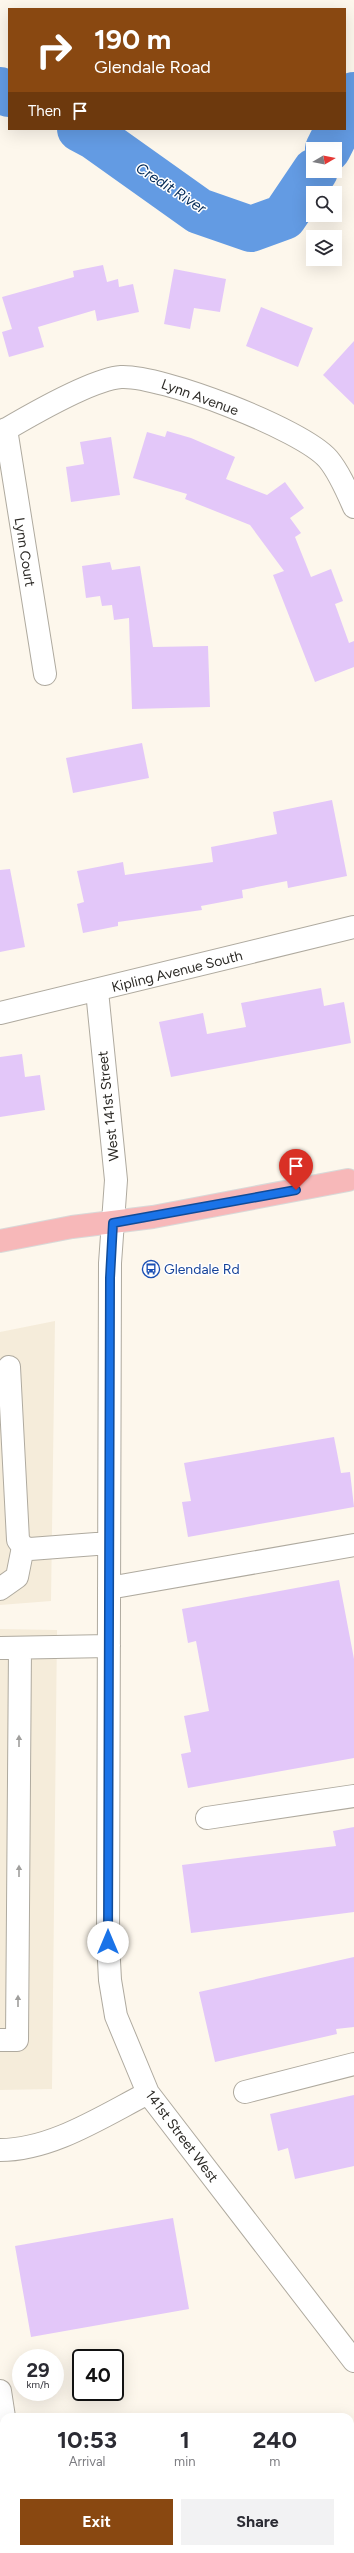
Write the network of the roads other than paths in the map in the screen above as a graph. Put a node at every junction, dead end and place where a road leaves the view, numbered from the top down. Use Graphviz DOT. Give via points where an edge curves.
graph roads {
  1 [pos="3,431"];
  2 [pos="354,507"];
  3 [pos="45,674"];
  4 [pos="354,927"];
  5 [pos="97,990"];
  6 [pos="0,1013"];
  7 [pos="352,1178"];
  8 [pos="113,1223"];
  9 [pos="0,1241"];
  10 [pos="9,1367"];
  11 [pos="109,1543"];
  12 [pos="354,1545"];
  13 [pos="22,1547"];
  14 [pos="109,1588"];
  15 [pos="0,1589"];
  16 [pos="109,1646"];
  17 [pos="10,1648"];
  18 [pos="354,1796"];
  19 [pos="206,1818"];
  20 [pos="9,2040"];
  21 [pos="354,2064"];
  22 [pos="245,2092"];
  23 [pos="148,2094"];
  24 [pos="0,2150"];
  25 [pos="354,2361"];
  1 -- 2 [label="street, Lynn Avenue" via="93,384 120,377 149,379 179,387 286,430 308,442 328,459"];
  1 -- 3 [label="street, Lynn Court"];
  4 -- 5 [label="street, Kipling Avenue South"];
  5 -- 6 [label="street, Kipling Avenue South"];
  5 -- 8 [label="street, West 141st Street" via="116,1180"];
  7 -- 8 [label="main road" via="258,1198"];
  8 -- 9 [label="main road" via="72,1227"];
  8 -- 11 [label="street, 141st Street West" via="110,1263"];
  10 -- 13 [label="street" via="18,1540"];
  11 -- 13 [label="street"];
  11 -- 14 [label="street, 141st Street West"];
  12 -- 14 [label="street"];
  13 -- 15 [label="street" via="17,1577"];
  14 -- 16 [label="street, 141st Street West"];
  16 -- 17 [label="street"];
  16 -- 23 [label="street, 141st Street West" via="110,1980 116,2016"];
  20 -- 17 [label="street, one-way"];
  18 -- 19 [label="street"];
  21 -- 22 [label="street"];
  23 -- 24 [label="street" via="63,2135 33,2146"];
  23 -- 25 [label="street, 141st Street West"];
}
